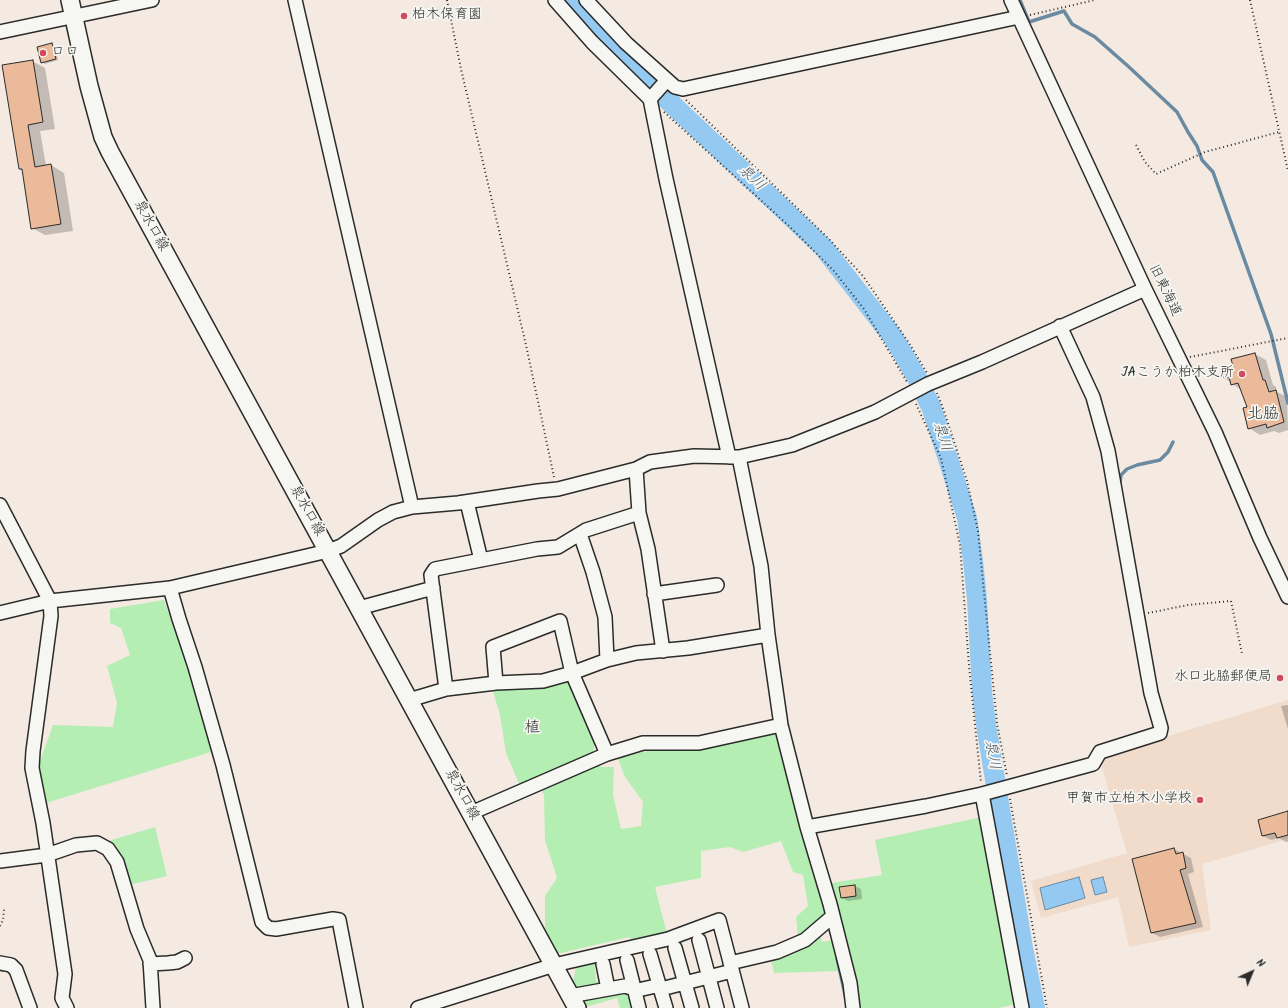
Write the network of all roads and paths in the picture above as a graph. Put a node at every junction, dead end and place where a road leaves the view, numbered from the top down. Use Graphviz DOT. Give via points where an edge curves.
graph roads {
  1 [pos="152,0"];
  2 [pos="295,0"];
  3 [pos="448,0"];
  4 [pos="555,0"];
  5 [pos="586,0"];
  6 [pos="1011,0"];
  7 [pos="1095,0"];
  8 [pos="1250,0"];
  9 [pos="71,8"];
  10 [pos="1019,17"];
  11 [pos="0,32"];
  12 [pos="668,84"];
  13 [pos="651,97"];
  14 [pos="1279,132"];
  15 [pos="1136,145"];
  16 [pos="1288,171"];
  17 [pos="1145,289"];
  18 [pos="1060,326"];
  19 [pos="1288,338"];
  20 [pos="1180,359"];
  21 [pos="930,383"];
  22 [pos="913,392"];
  23 [pos="734,457"];
  24 [pos="636,469"];
  25 [pos="558,489"];
  26 [pos="467,502"];
  27 [pos="0,505"];
  28 [pos="412,507"];
  29 [pos="639,513"];
  30 [pos="580,534"];
  31 [pos="328,550"];
  32 [pos="481,560"];
  33 [pos="717,585"];
  34 [pos="170,588"];
  35 [pos="433,588"];
  36 [pos="654,594"];
  37 [pos="1288,597"];
  38 [pos="50,601"];
  39 [pos="359,608"];
  40 [pos="0,613"];
  41 [pos="1137,616"];
  42 [pos="768,635"];
  43 [pos="663,651"];
  44 [pos="1242,654"];
  45 [pos="607,660"];
  46 [pos="572,673"];
  47 [pos="496,683"];
  48 [pos="446,689"];
  49 [pos="409,700"];
  50 [pos="781,724"];
  51 [pos="607,754"];
  52 [pos="1006,787"];
  53 [pos="986,793"];
  54 [pos="471,813"];
  55 [pos="807,827"];
  56 [pos="47,854"];
  57 [pos="0,861"];
  58 [pos="4,909"];
  59 [pos="833,916"];
  60 [pos="0,926"];
  61 [pos="699,940"];
  62 [pos="675,948"];
  63 [pos="650,954"];
  64 [pos="185,958"];
  65 [pos="627,960"];
  66 [pos="0,963"];
  67 [pos="150,964"];
  68 [pos="603,964"];
  69 [pos="554,965"];
  70 [pos="731,967"];
  71 [pos="709,977"];
  72 [pos="685,983"];
  73 [pos="660,986"];
  74 [pos="608,989"];
  75 [pos="634,989"];
  76 [pos="573,1002"];
  77 [pos="30,1008"];
  78 [pos="67,1008"];
  79 [pos="153,1008"];
  80 [pos="356,1008"];
  81 [pos="418,1008"];
  82 [pos="639,1008"];
  83 [pos="666,1008"];
  84 [pos="692,1008"];
  85 [pos="717,1008"];
  86 [pos="742,1008"];
  87 [pos="853,1008"];
  88 [pos="1022,1008"];
  89 [pos="1047,1008"];
  1 -- 9 [label="street"];
  2 -- 28 [label="street"];
  3 -- 25 [label="path" via="461,69"];
  4 -- 13 [label="street" via="592,42"];
  5 -- 12 [label="street"];
  6 -- 10 [label="street, 旧東海道"];
  7 -- 10 [label="path"];
  8 -- 14 [label="path"];
  9 -- 11 [label="street"];
  9 -- 31 [label="main road, 泉水口線" via="89,86 110,152"];
  10 -- 12 [label="street" via="695,87 683,88"];
  10 -- 17 [label="street, 旧東海道"];
  12 -- 13 [label="street"];
  12 -- 21 [label="path" via="828,238 863,276 909,343"];
  13 -- 22 [label="path" via="834,271 864,309"];
  13 -- 23 [label="street" via="666,179"];
  14 -- 15 [label="path" via="1205,152 1156,174"];
  14 -- 16 [label="path"];
  17 -- 18 [label="street"];
  17 -- 20 [label="street, 旧東海道"];
  18 -- 21 [label="street"];
  18 -- 41 [label="street" via="1093,397 1108,451"];
  19 -- 20 [label="path"];
  20 -- 37 [label="street, 旧東海道"];
  21 -- 22 [label="street"];
  21 -- 52 [label="path" via="944,411 967,482 978,531 997,723 1007,769"];
  22 -- 23 [label="street" via="875,412 792,445"];
  22 -- 53 [label="path" via="941,458 960,544 969,666"];
  23 -- 24 [label="street" via="694,456 650,462"];
  23 -- 42 [label="street" via="761,566"];
  24 -- 25 [label="street"];
  24 -- 29 [label="street"];
  25 -- 26 [label="street"];
  26 -- 28 [label="street"];
  26 -- 32 [label="street"];
  27 -- 38 [label="street"];
  28 -- 31 [label="street" via="393,512 341,546"];
  29 -- 30 [label="street"];
  29 -- 36 [label="street" via="648,549"];
  30 -- 32 [label="street" via="558,547"];
  30 -- 45 [label="street" via="605,617"];
  31 -- 34 [label="street"];
  31 -- 39 [label="main road, 泉水口線"];
  32 -- 35 [label="street" via="435,569 431,575"];
  33 -- 36 [label="street"];
  34 -- 38 [label="street"];
  34 -- 80 [label="street" via="224,766 262,922 268,928 276,929 339,920"];
  35 -- 39 [label="street"];
  35 -- 48 [label="street"];
  36 -- 43 [label="street"];
  38 -- 40 [label="street"];
  38 -- 56 [label="street" via="51,616 32,768"];
  39 -- 49 [label="main road, 泉水口線"];
  41 -- 44 [label="path" via="1188,605 1231,602"];
  41 -- 52 [label="street" via="1150,693 1161,728 1160,733 1100,752 1093,764"];
  42 -- 43 [label="street"];
  42 -- 50 [label="street"];
  43 -- 45 [label="street" via="636,653"];
  45 -- 46 [label="street"];
  46 -- 47 [label="street" via="543,681"];
  46 -- 47 [label="street" via="560,621 493,647"];
  46 -- 51 [label="street"];
  47 -- 48 [label="street"];
  48 -- 49 [label="street"];
  49 -- 54 [label="main road, 泉水口線"];
  50 -- 51 [label="street" via="699,743 643,743"];
  50 -- 55 [label="street"];
  51 -- 54 [label="street"];
  52 -- 53 [label="street"];
  52 -- 89 [label="path"];
  53 -- 55 [label="street"];
  53 -- 88 [label="street"];
  54 -- 69 [label="main road, 泉水口線"];
  55 -- 59 [label="street"];
  56 -- 57 [label="street"];
  56 -- 67 [label="street" via="76,845 97,843 108,849 117,862"];
  56 -- 78 [label="street" via="65,974 62,998"];
  58 -- 60 [label="path"];
  59 -- 70 [label="street" via="805,940"];
  59 -- 87 [label="street" via="850,983"];
  61 -- 71 [label="street"];
  62 -- 72 [label="street"];
  63 -- 73 [label="street"];
  64 -- 67 [label="street" via="177,962"];
  65 -- 75 [label="street"];
  66 -- 77 [label="street" via="11,965 16,970"];
  67 -- 79 [label="street"];
  68 -- 74 [label="street"];
  69 -- 70 [label="street" via="668,939 719,920"];
  69 -- 76 [label="main road, 泉水口線"];
  69 -- 81 [label="street"];
  70 -- 71 [label="street"];
  70 -- 86 [label="street"];
  71 -- 72 [label="street"];
  71 -- 85 [label="street"];
  72 -- 73 [label="street" via="665,988"];
  72 -- 84 [label="street"];
  73 -- 75 [label="street"];
  73 -- 83 [label="street"];
  74 -- 75 [label="street" via="625,986"];
  74 -- 76 [label="street"];
  75 -- 82 [label="street"];
}
